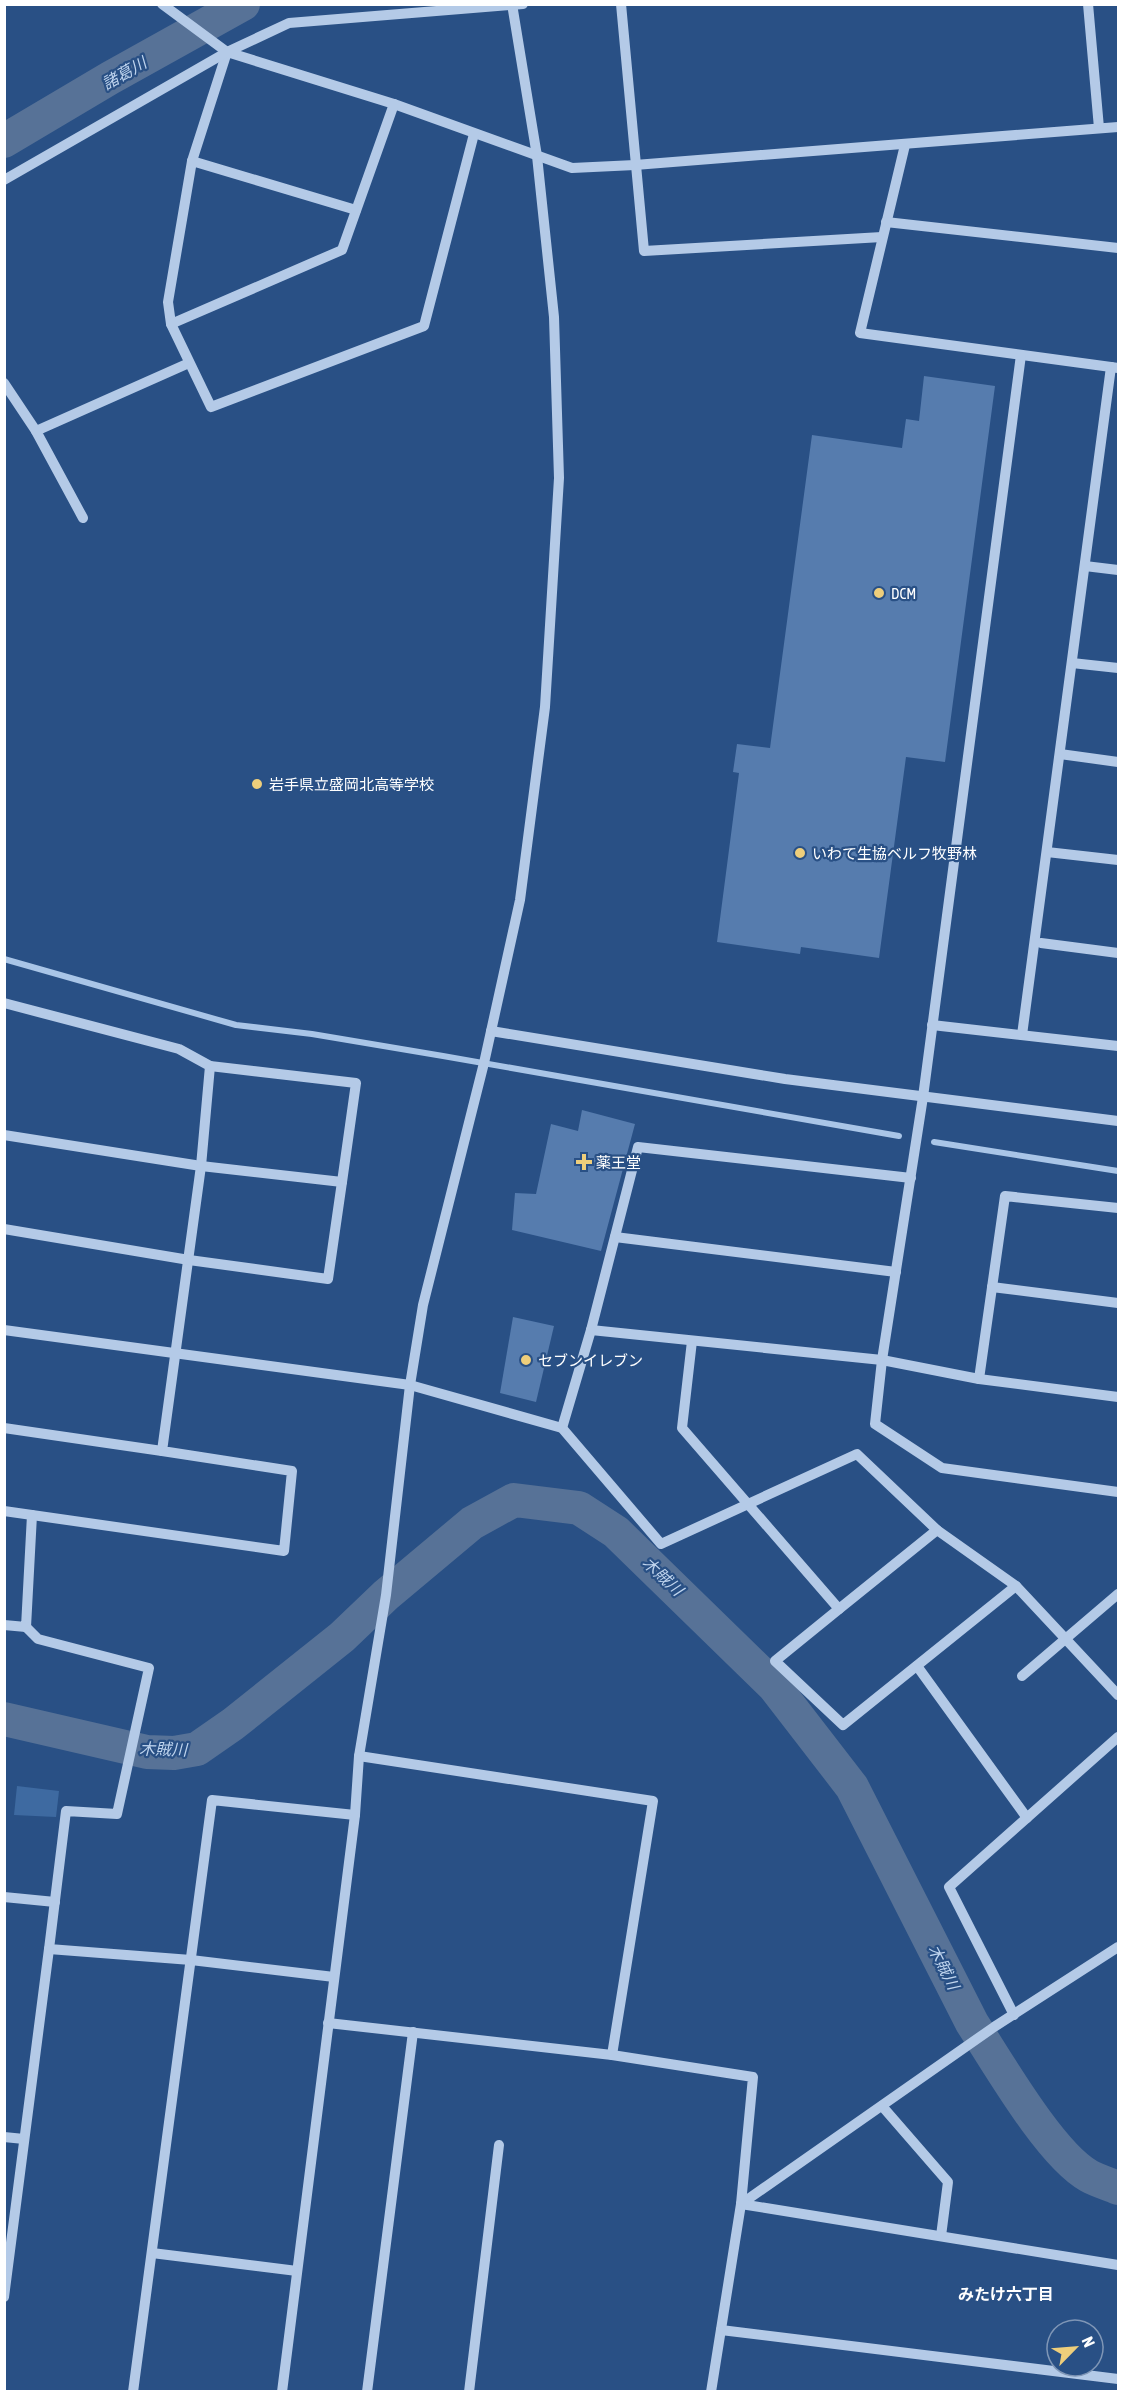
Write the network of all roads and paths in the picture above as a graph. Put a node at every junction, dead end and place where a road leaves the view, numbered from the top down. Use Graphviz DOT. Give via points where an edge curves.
graph roads {
  1 [pos="524,4"];
  2 [pos="621,4"];
  3 [pos="1088,4"];
  4 [pos="163,5"];
  5 [pos="512,5"];
  6 [pos="227,52"];
  7 [pos="394,104"];
  8 [pos="1119,127"];
  9 [pos="1099,128"];
  10 [pos="474,135"];
  11 [pos="905,145"];
  12 [pos="537,156"];
  13 [pos="192,161"];
  14 [pos="635,165"];
  15 [pos="4,180"];
  16 [pos="356,210"];
  17 [pos="886,222"];
  18 [pos="882,237"];
  19 [pos="1119,248"];
  20 [pos="171,324"];
  21 [pos="1021,355"];
  22 [pos="189,363"];
  23 [pos="1115,367"];
  24 [pos="4,383"];
  25 [pos="36,431"];
  26 [pos="82,518"];
  27 [pos="1085,566"];
  28 [pos="1119,570"];
  29 [pos="1072,663"];
  30 [pos="1119,668"];
  31 [pos="1060,754"];
  32 [pos="1119,762"];
  33 [pos="1047,852"];
  34 [pos="1119,860"];
  35 [pos="1041,943"];
  36 [pos="1119,953"];
  37 [pos="4,1003"];
  38 [pos="932,1025"];
  39 [pos="491,1031"];
  40 [pos="1022,1035"];
  41 [pos="1119,1046"];
  42 [pos="210,1066"];
  43 [pos="923,1097"];
  44 [pos="1119,1121"];
  45 [pos="4,1135"];
  46 [pos="201,1166"];
  47 [pos="910,1178"];
  48 [pos="342,1182"];
  49 [pos="1119,1208"];
  50 [pos="4,1229"];
  51 [pos="615,1237"];
  52 [pos="189,1260"];
  53 [pos="896,1272"];
  54 [pos="992,1287"];
  55 [pos="1119,1303"];
  56 [pos="4,1330"];
  57 [pos="591,1330"];
  58 [pos="692,1341"];
  59 [pos="176,1354"];
  60 [pos="882,1360"];
  61 [pos="979,1379"];
  62 [pos="410,1385"];
  63 [pos="1119,1397"];
  64 [pos="4,1428"];
  65 [pos="562,1428"];
  66 [pos="162,1451"];
  67 [pos="1119,1492"];
  68 [pos="749,1504"];
  69 [pos="4,1511"];
  70 [pos="32,1515"];
  71 [pos="937,1530"];
  72 [pos="1016,1586"];
  73 [pos="1119,1594"];
  74 [pos="839,1608"];
  75 [pos="4,1625"];
  76 [pos="26,1627"];
  77 [pos="1068,1639"];
  78 [pos="917,1666"];
  79 [pos="1022,1676"];
  80 [pos="1119,1695"];
  81 [pos="1119,1737"];
  82 [pos="359,1756"];
  83 [pos="355,1815"];
  84 [pos="1027,1818"];
  85 [pos="4,1897"];
  86 [pos="55,1902"];
  87 [pos="1119,1947"];
  88 [pos="49,1949"];
  89 [pos="191,1960"];
  90 [pos="334,1977"];
  91 [pos="1014,2015"];
  92 [pos="328,2023"];
  93 [pos="413,2032"];
  94 [pos="612,2055"];
  95 [pos="882,2106"];
  96 [pos="4,2137"];
  97 [pos="24,2139"];
  98 [pos="499,2145"];
  99 [pos="741,2204"];
  100 [pos="941,2236"];
  101 [pos="152,2253"];
  102 [pos="1119,2265"];
  103 [pos="297,2271"];
  104 [pos="4,2297"];
  105 [pos="721,2330"];
  106 [pos="1119,2379"];
  107 [pos="133,2391"];
  108 [pos="282,2391"];
  109 [pos="368,2391"];
  110 [pos="469,2391"];
  111 [pos="711,2391"];
  1 -- 5 [label="street"];
  2 -- 14 [label="street"];
  3 -- 9 [label="street"];
  4 -- 6 [label="street"];
  5 -- 6 [label="street" via="290,22"];
  5 -- 12 [label="street"];
  6 -- 7 [label="street"];
  6 -- 13 [label="street"];
  6 -- 15 [label="street"];
  7 -- 10 [label="street"];
  7 -- 16 [label="street"];
  8 -- 9 [label="street"];
  9 -- 11 [label="street"];
  10 -- 12 [label="street"];
  10 -- 22 [label="street" via="424,326 211,407"];
  11 -- 14 [label="street"];
  11 -- 17 [label="street"];
  12 -- 14 [label="street" via="572,168"];
  12 -- 39 [label="street" via="554,317 559,478 545,707 520,900"];
  13 -- 16 [label="street"];
  13 -- 20 [label="street" via="168,302"];
  14 -- 18 [label="street" via="644,251"];
  16 -- 20 [label="street" via="342,250"];
  17 -- 18 [label="street"];
  17 -- 19 [label="street"];
  18 -- 21 [label="street" via="860,333"];
  20 -- 22 [label="street"];
  21 -- 23 [label="street"];
  21 -- 38 [label="street"];
  22 -- 25 [label="street"];
  23 -- 27 [label="street"];
  24 -- 25 [label="street"];
  25 -- 26 [label="street"];
  27 -- 28 [label="street"];
  27 -- 29 [label="street"];
  29 -- 30 [label="street"];
  29 -- 31 [label="street"];
  31 -- 32 [label="street"];
  31 -- 33 [label="street"];
  33 -- 34 [label="street"];
  33 -- 40 [label="street"];
  35 -- 36 [label="street"];
  37 -- 42 [label="street" via="179,1049"];
  38 -- 40 [label="street"];
  38 -- 43 [label="street"];
  39 -- 43 [label="street"];
  39 -- 62 [label="street" via="423,1305"];
  40 -- 41 [label="street"];
  42 -- 46 [label="street"];
  42 -- 48 [label="street" via="356,1083"];
  43 -- 44 [label="street"];
  43 -- 47 [label="street"];
  45 -- 46 [label="street"];
  46 -- 48 [label="street"];
  46 -- 52 [label="street"];
  47 -- 51 [label="street" via="638,1147"];
  47 -- 53 [label="street"];
  48 -- 52 [label="street" via="328,1279"];
  49 -- 54 [label="street" via="1005,1196"];
  50 -- 52 [label="street"];
  51 -- 53 [label="street"];
  51 -- 57 [label="street"];
  52 -- 59 [label="street"];
  53 -- 60 [label="street"];
  54 -- 55 [label="street"];
  54 -- 61 [label="street"];
  56 -- 59 [label="street"];
  57 -- 58 [label="street"];
  57 -- 65 [label="street"];
  58 -- 60 [label="street"];
  58 -- 68 [label="street" via="682,1428"];
  59 -- 62 [label="street"];
  59 -- 66 [label="street"];
  60 -- 61 [label="street"];
  60 -- 67 [label="street" via="875,1424 942,1468"];
  61 -- 63 [label="street"];
  62 -- 65 [label="street"];
  62 -- 82 [label="street" via="388,1583"];
  64 -- 66 [label="street"];
  65 -- 68 [label="street" via="661,1544"];
  66 -- 70 [label="street" via="292,1471 284,1551"];
  68 -- 71 [label="street" via="857,1454"];
  68 -- 74 [label="street"];
  69 -- 70 [label="street"];
  70 -- 76 [label="street"];
  71 -- 72 [label="street"];
  71 -- 74 [label="street"];
  72 -- 77 [label="street"];
  72 -- 78 [label="street"];
  73 -- 77 [label="street"];
  74 -- 78 [label="street" via="775,1661 843,1725"];
  75 -- 76 [label="street"];
  76 -- 86 [label="street" via="38,1640 148,1668 117,1814 66,1811"];
  77 -- 79 [label="street"];
  77 -- 80 [label="street"];
  78 -- 84 [label="street"];
  81 -- 84 [label="street"];
  82 -- 83 [label="street"];
  82 -- 94 [label="street" via="653,1801"];
  83 -- 89 [label="street" via="212,1800"];
  83 -- 90 [label="street"];
  84 -- 91 [label="street" via="948,1887"];
  85 -- 86 [label="street"];
  86 -- 88 [label="street"];
  87 -- 91 [label="street"];
  88 -- 89 [label="street"];
  88 -- 97 [label="street"];
  89 -- 90 [label="street"];
  89 -- 101 [label="street"];
  90 -- 92 [label="street"];
  91 -- 95 [label="street"];
  92 -- 93 [label="street"];
  92 -- 103 [label="street"];
  93 -- 94 [label="street"];
  93 -- 109 [label="street"];
  94 -- 99 [label="street" via="753,2077"];
  95 -- 99 [label="street"];
  95 -- 100 [label="street" via="948,2182"];
  96 -- 97 [label="street"];
  97 -- 104 [label="street"];
  98 -- 110 [label="street"];
  99 -- 100 [label="street"];
  99 -- 105 [label="street"];
  100 -- 102 [label="street"];
  101 -- 103 [label="street"];
  101 -- 107 [label="street"];
  103 -- 108 [label="street"];
  105 -- 106 [label="street"];
  105 -- 111 [label="street"];
}
